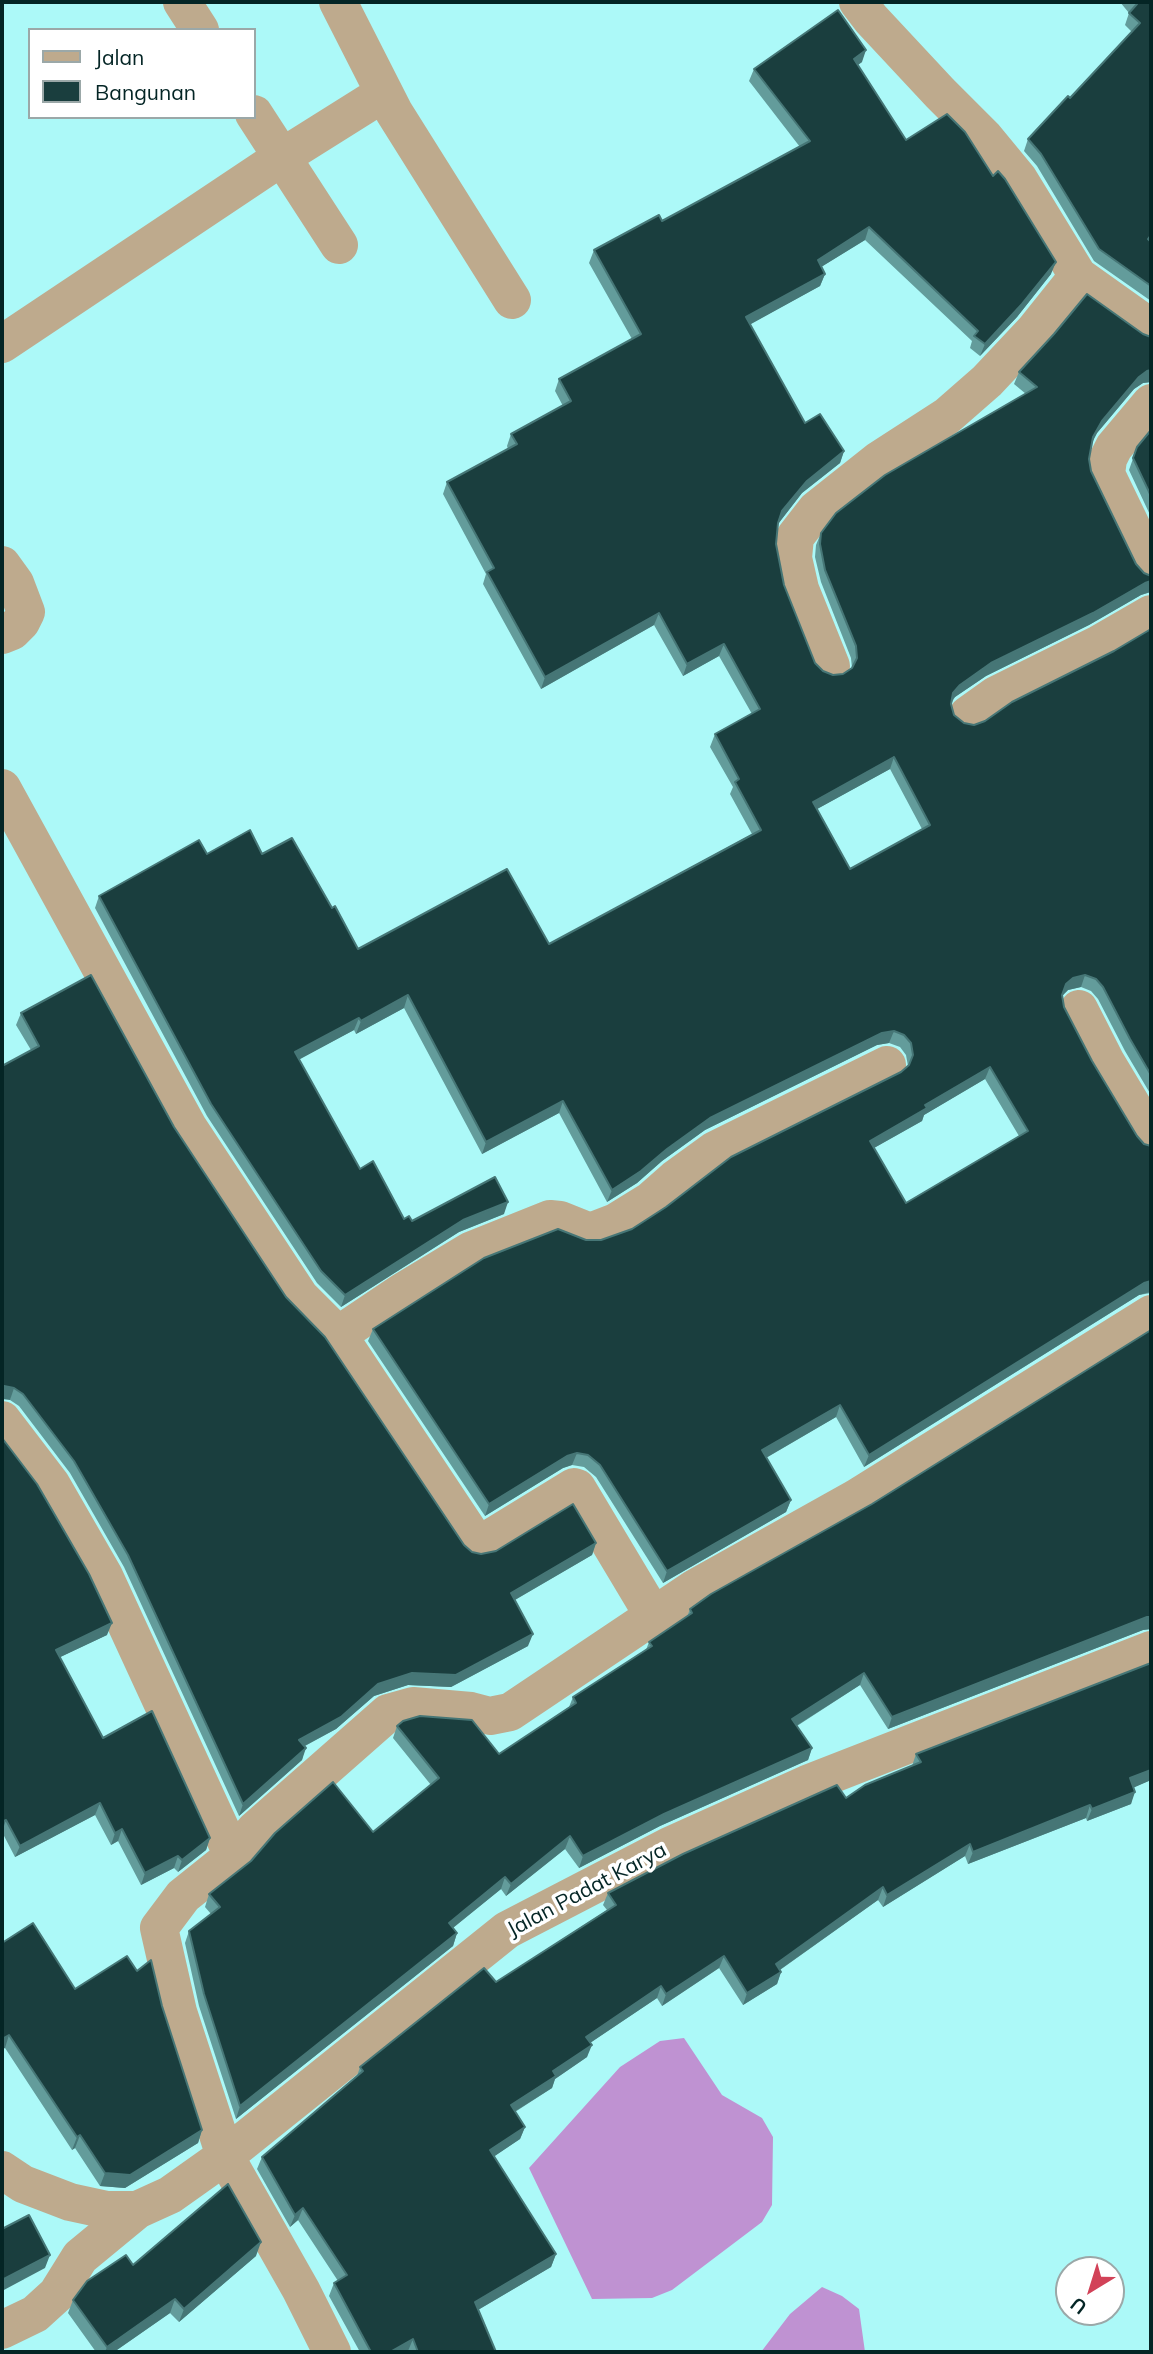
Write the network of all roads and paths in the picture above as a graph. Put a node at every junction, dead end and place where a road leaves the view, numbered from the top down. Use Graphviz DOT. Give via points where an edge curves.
graph roads {
  1 [pos="182,2"];
  2 [pos="338,2"];
  3 [pos="858,2"];
  4 [pos="199,28"];
  5 [pos="384,93"];
  6 [pos="256,117"];
  7 [pos="282,157"];
  8 [pos="339,245"];
  9 [pos="1077,276"];
  10 [pos="512,300"];
  11 [pos="1151,328"];
  12 [pos="2,344"];
  13 [pos="1151,403"];
  14 [pos="2,565"];
  15 [pos="1151,567"];
  16 [pos="1151,614"];
  17 [pos="2,635"];
  18 [pos="831,666"];
  19 [pos="968,715"];
  20 [pos="2,788"];
  21 [pos="1079,1009"];
  22 [pos="887,1065"];
  23 [pos="1151,1137"];
  24 [pos="1151,1314"];
  25 [pos="338,1335"];
  26 [pos="2,1420"];
  27 [pos="653,1615"];
  28 [pos="1151,1650"];
  29 [pos="233,1856"];
  30 [pos="225,2156"];
  31 [pos="2,2170"];
  32 [pos="137,2210"];
  33 [pos="2,2330"];
  34 [pos="332,2352"];
  1 -- 4 [label="street"];
  2 -- 5 [label="street"];
  3 -- 9 [label="street" via="1018,178"];
  5 -- 7 [label="street"];
  5 -- 10 [label="street"];
  6 -- 7 [label="street"];
  7 -- 8 [label="street"];
  7 -- 12 [label="street"];
  9 -- 11 [label="street"];
  9 -- 18 [label="street" via="987,381 947,416 879,460 816,510 795,537 793,558 800,589"];
  13 -- 15 [label="street" via="1114,447 1106,474"];
  14 -- 17 [label="street" via="26,612 12,631"];
  16 -- 19 [label="street" via="996,695"];
  20 -- 25 [label="street" via="188,1127 300,1297"];
  21 -- 23 [label="street"];
  22 -- 25 [label="street" via="715,1150 616,1222 590,1232 550,1219 470,1251"];
  24 -- 27 [label="street" via="856,1498 727,1568"];
  25 -- 27 [label="street" via="477,1544 577,1488"];
  26 -- 29 [label="street" via="51,1484 104,1576"];
  27 -- 29 [label="street" via="510,1712 489,1716 413,1706 388,1713 255,1830"];
  28 -- 30 [label="street, Jalan Padat Karya" via="807,1784 669,1846 507,1930"];
  29 -- 30 [label="street" via="183,1896 159,1928 178,2012"];
  30 -- 32 [label="street, Jalan Padat Karya" via="170,2195"];
  30 -- 34 [label="street"];
  31 -- 32 [label="street, Jalan Padat Karya" via="23,2184 69,2202 107,2210"];
  32 -- 33 [label="street" via="80,2257 57,2294 35,2314"];
}
